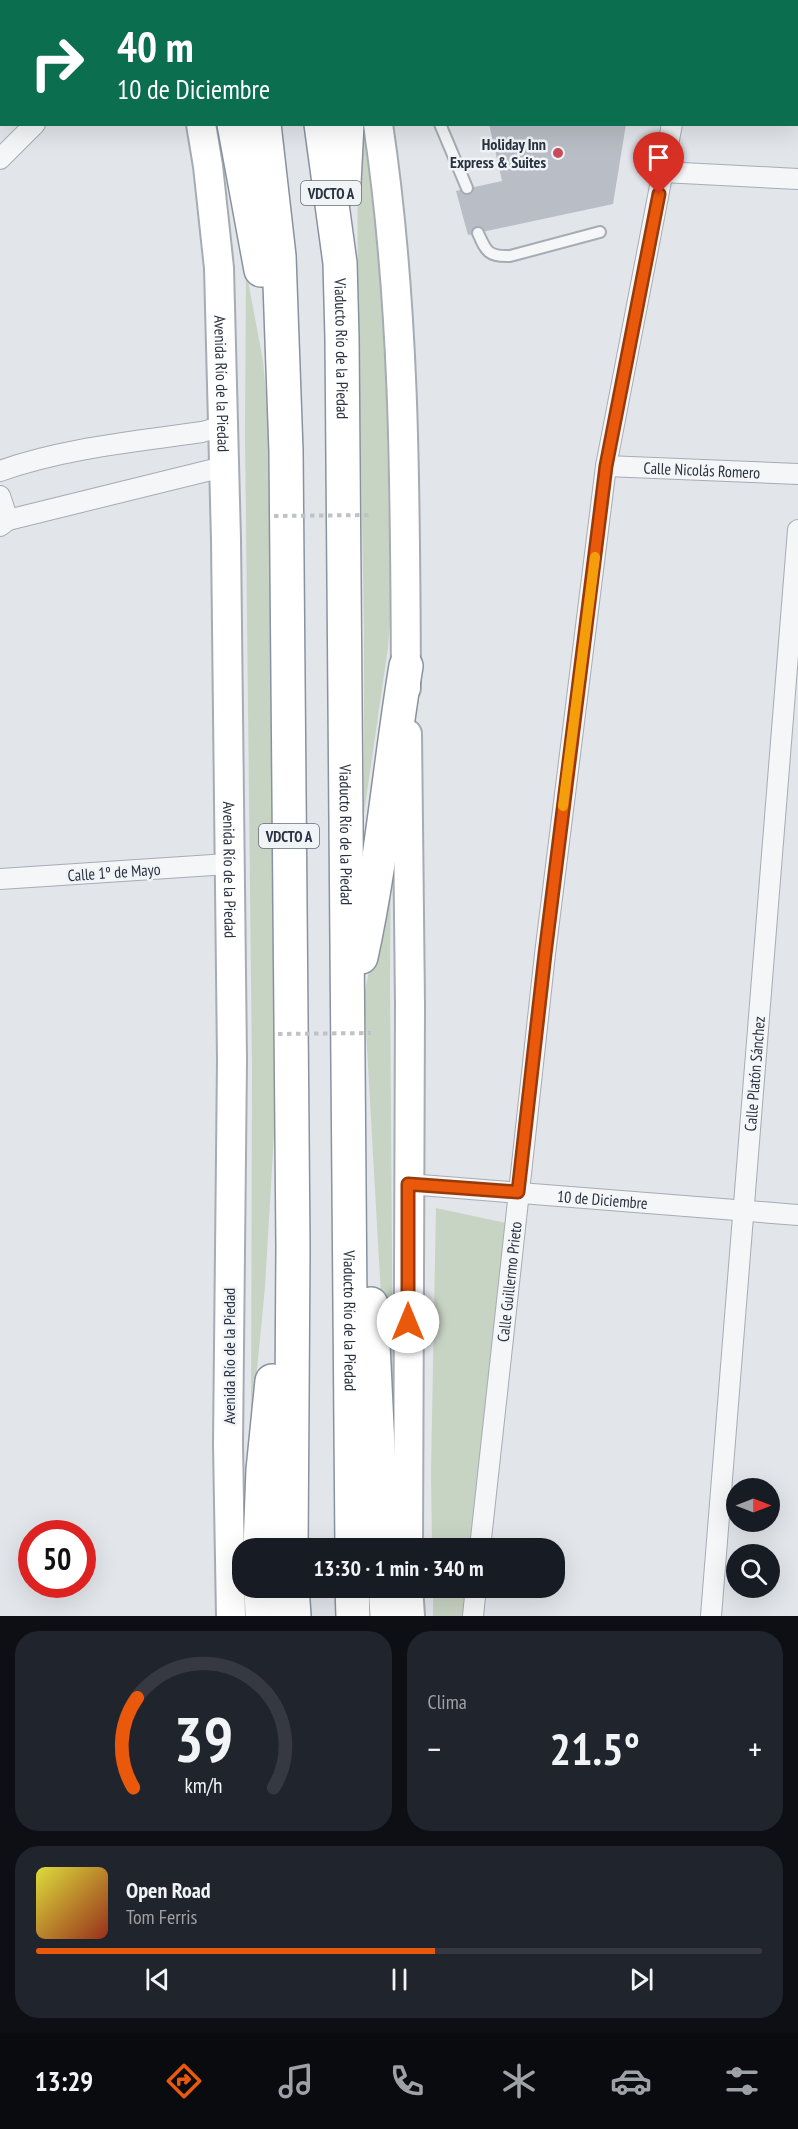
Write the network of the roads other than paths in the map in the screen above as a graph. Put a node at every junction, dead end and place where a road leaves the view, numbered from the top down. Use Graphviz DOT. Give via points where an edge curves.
graph roads {
  1 [pos="33,126"];
  2 [pos="201,126"];
  3 [pos="234,126"];
  4 [pos="264,126"];
  5 [pos="321,126"];
  6 [pos="347,126"];
  7 [pos="378,126"];
  8 [pos="441,126"];
  9 [pos="672,126"];
  10 [pos="0,159"];
  11 [pos="663,172"];
  12 [pos="798,179"];
  13 [pos="466,188"];
  14 [pos="600,232"];
  15 [pos="477,233"];
  16 [pos="340,263"];
  17 [pos="283,354"];
  18 [pos="223,426"];
  19 [pos="606,466"];
  20 [pos="224,467"];
  21 [pos="0,471"];
  22 [pos="798,474"];
  23 [pos="0,496"];
  24 [pos="4,523"];
  25 [pos="798,530"];
  26 [pos="406,666"];
  27 [pos="228,864"];
  28 [pos="0,879"];
  29 [pos="360,1024"];
  30 [pos="351,1168"];
  31 [pos="408,1184"];
  32 [pos="518,1192"];
  33 [pos="743,1211"];
  34 [pos="798,1215"];
  35 [pos="293,1247"];
  36 [pos="260,1538"];
  37 [pos="291,1538"];
  38 [pos="352,1538"];
  39 [pos="383,1538"];
  40 [pos="408,1538"];
  41 [pos="481,1538"];
  42 [pos="261,1598"];
  43 [pos="293,1598"];
  44 [pos="352,1598"];
  45 [pos="386,1598"];
  46 [pos="409,1598"];
  47 [pos="475,1598"];
  48 [pos="231,1616"];
  49 [pos="262,1616"];
  50 [pos="294,1616"];
  51 [pos="353,1616"];
  52 [pos="387,1616"];
  53 [pos="410,1616"];
  54 [pos="473,1616"];
  55 [pos="711,1616"];
  1 -- 10 [label="street"];
  2 -- 18 [label="main road, Avenida Río de la Piedad" via="219,268"];
  3 -- 17 [label="highway" via="264,288"];
  4 -- 17 [label="highway, VDCTO A" via="279,256"];
  5 -- 16 [label="highway, Viaducto Río de la Piedad / VDCTO A"];
  6 -- 16 [label="highway"];
  7 -- 26 [label="main road" via="396,280 405,495"];
  8 -- 13 [label="lane"];
  9 -- 11 [label="street, Calle Guillermo Prieto"];
  11 -- 12 [label="street"];
  11 -- 19 [label="street, Calle Guillermo Prieto"];
  14 -- 15 [label="lane" via="496,257 486,251"];
  16 -- 29 [label="highway, Viaducto Río de la Piedad / VDCTO A"];
  17 -- 35 [label="highway, VDCTO A"];
  18 -- 20 [label="main road, Avenida Río de la Piedad"];
  18 -- 21 [label="street" via="54,455"];
  19 -- 22 [label="street, Calle Nicolás Romero"];
  19 -- 32 [label="street, Calle Guillermo Prieto"];
  20 -- 24 [label="street"];
  20 -- 27 [label="main road, Avenida Río de la Piedad"];
  23 -- 24 [label="street"];
  25 -- 33 [label="street, Calle Platón Sánchez"];
  26 -- 29 [label="highway"];
  26 -- 31 [label="main road"];
  27 -- 28 [label="street, Calle 1º de Mayo"];
  27 -- 48 [label="main road, Avenida Río de la Piedad" via="232,1060 228,1444"];
  29 -- 30 [label="highway, Viaducto Río de la Piedad / VDCTO A"];
  30 -- 38 [label="highway, Viaducto Río de la Piedad / VDCTO A"];
  30 -- 39 [label="highway" via="372,1310"];
  31 -- 32 [label="street, 10 de Diciembre"];
  31 -- 40 [label="main road"];
  32 -- 33 [label="street, 10 de Diciembre"];
  32 -- 41 [label="street, Calle Guillermo Prieto"];
  33 -- 34 [label="street, 10 de Diciembre"];
  33 -- 55 [label="street, Calle Platón Sánchez"];
  35 -- 36 [label="highway" via="279,1281"];
  35 -- 37 [label="highway, VDCTO A"];
  42 -- 49 [label="highway"];
  43 -- 50 [label="highway"];
  44 -- 51 [label="highway"];
  45 -- 52 [label="highway"];
  46 -- 53 [label="main road"];
  47 -- 54 [label="street"];
}
